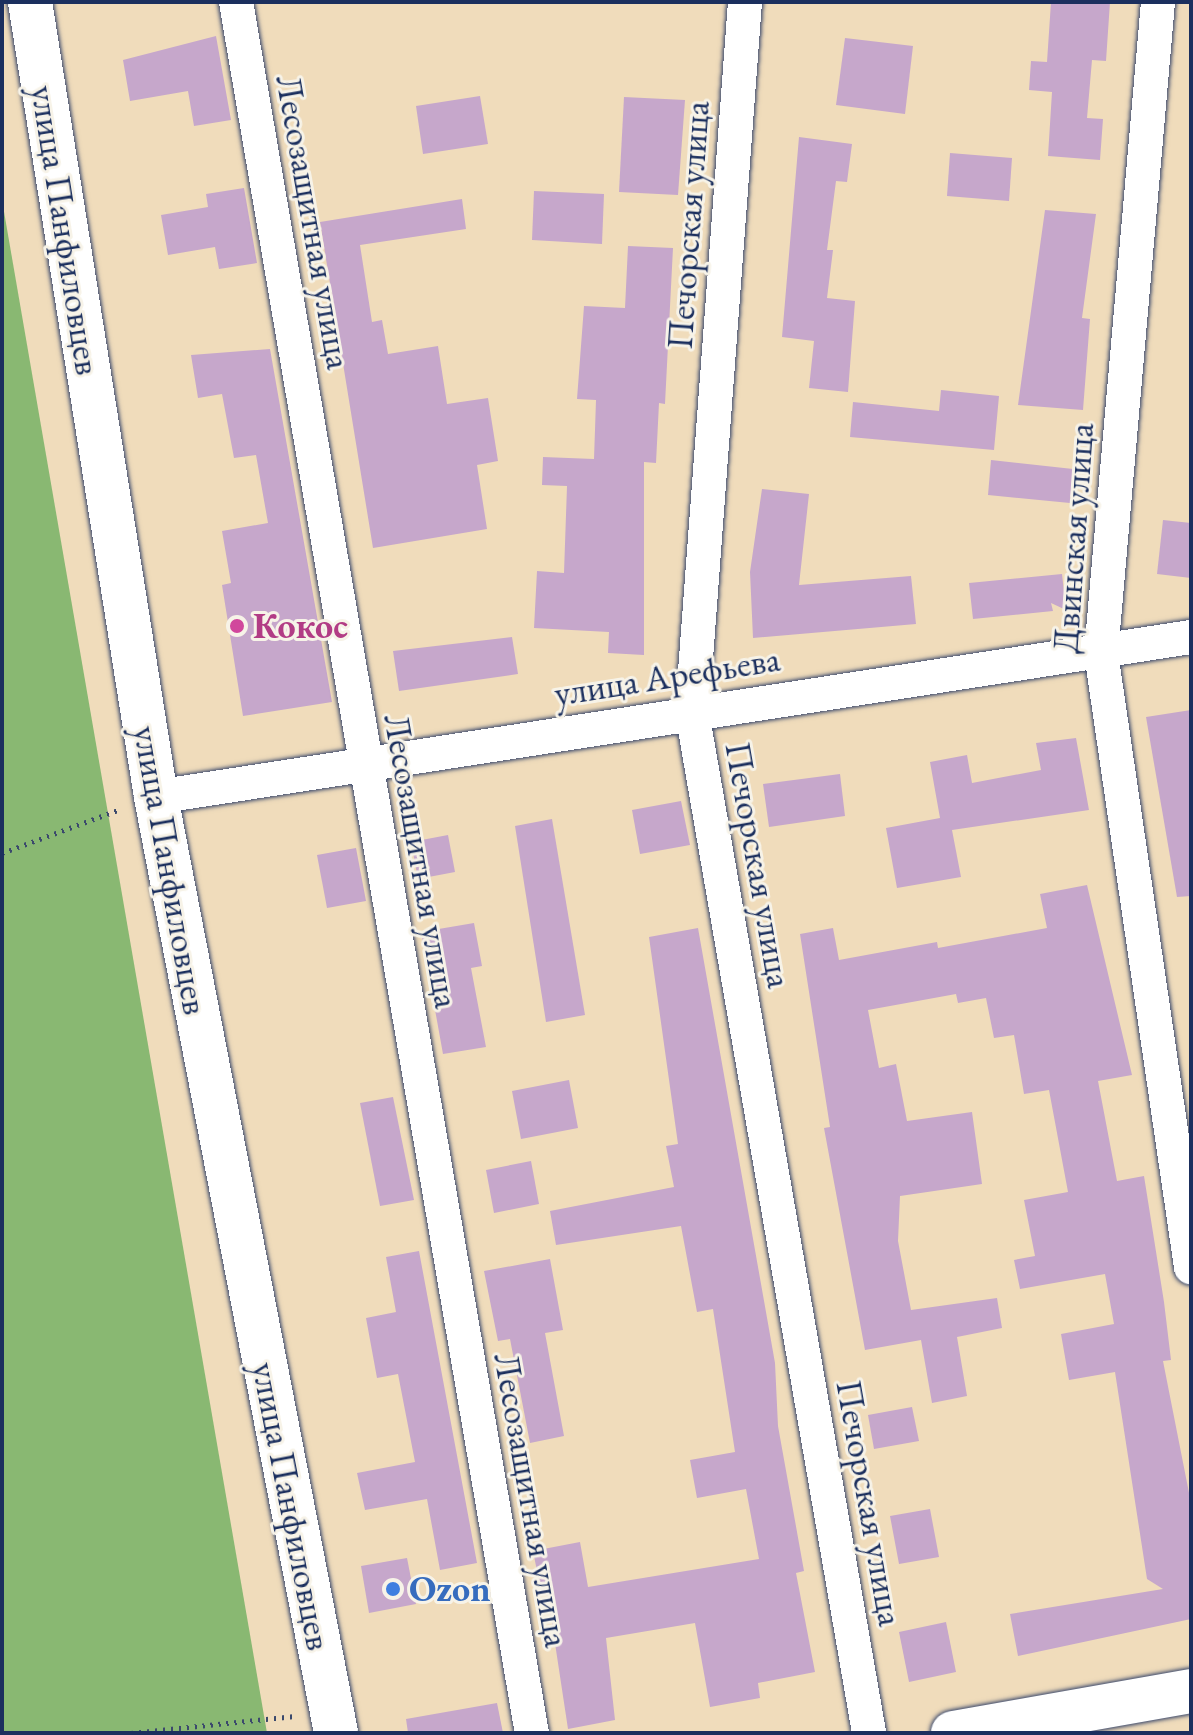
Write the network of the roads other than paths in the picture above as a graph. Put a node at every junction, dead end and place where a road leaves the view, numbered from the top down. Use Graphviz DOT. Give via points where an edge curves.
graph roads {
  1 [pos="30,2"];
  2 [pos="236,2"];
  3 [pos="745,2"];
  4 [pos="1158,2"];
  5 [pos="1191,637"];
  6 [pos="1101,653"];
  7 [pos="692,712"];
  8 [pos="364,762"];
  9 [pos="156,797"];
  10 [pos="1191,1267"];
  11 [pos="1191,1691"];
  12 [pos="334,1722"];
  13 [pos="532,1733"];
  14 [pos="869,1733"];
  15 [pos="953,1733"];
  1 -- 9 [label="main road, улица Панфиловцев"];
  2 -- 8 [label="street, Лесозащитная улица"];
  3 -- 7 [label="street, Печорская улица"];
  4 -- 6 [label="street, Двинская улица"];
  5 -- 6 [label="street, улица Арефьева"];
  6 -- 7 [label="street, улица Арефьева"];
  6 -- 10 [label="street, Двинская улица"];
  7 -- 8 [label="street, улица Арефьева"];
  7 -- 14 [label="street, Печорская улица"];
  8 -- 9 [label="street, улица Арефьева"];
  8 -- 13 [label="street, Лесозащитная улица"];
  9 -- 12 [label="main road, улица Панфиловцев"];
  11 -- 15 [label="main road"];
}
